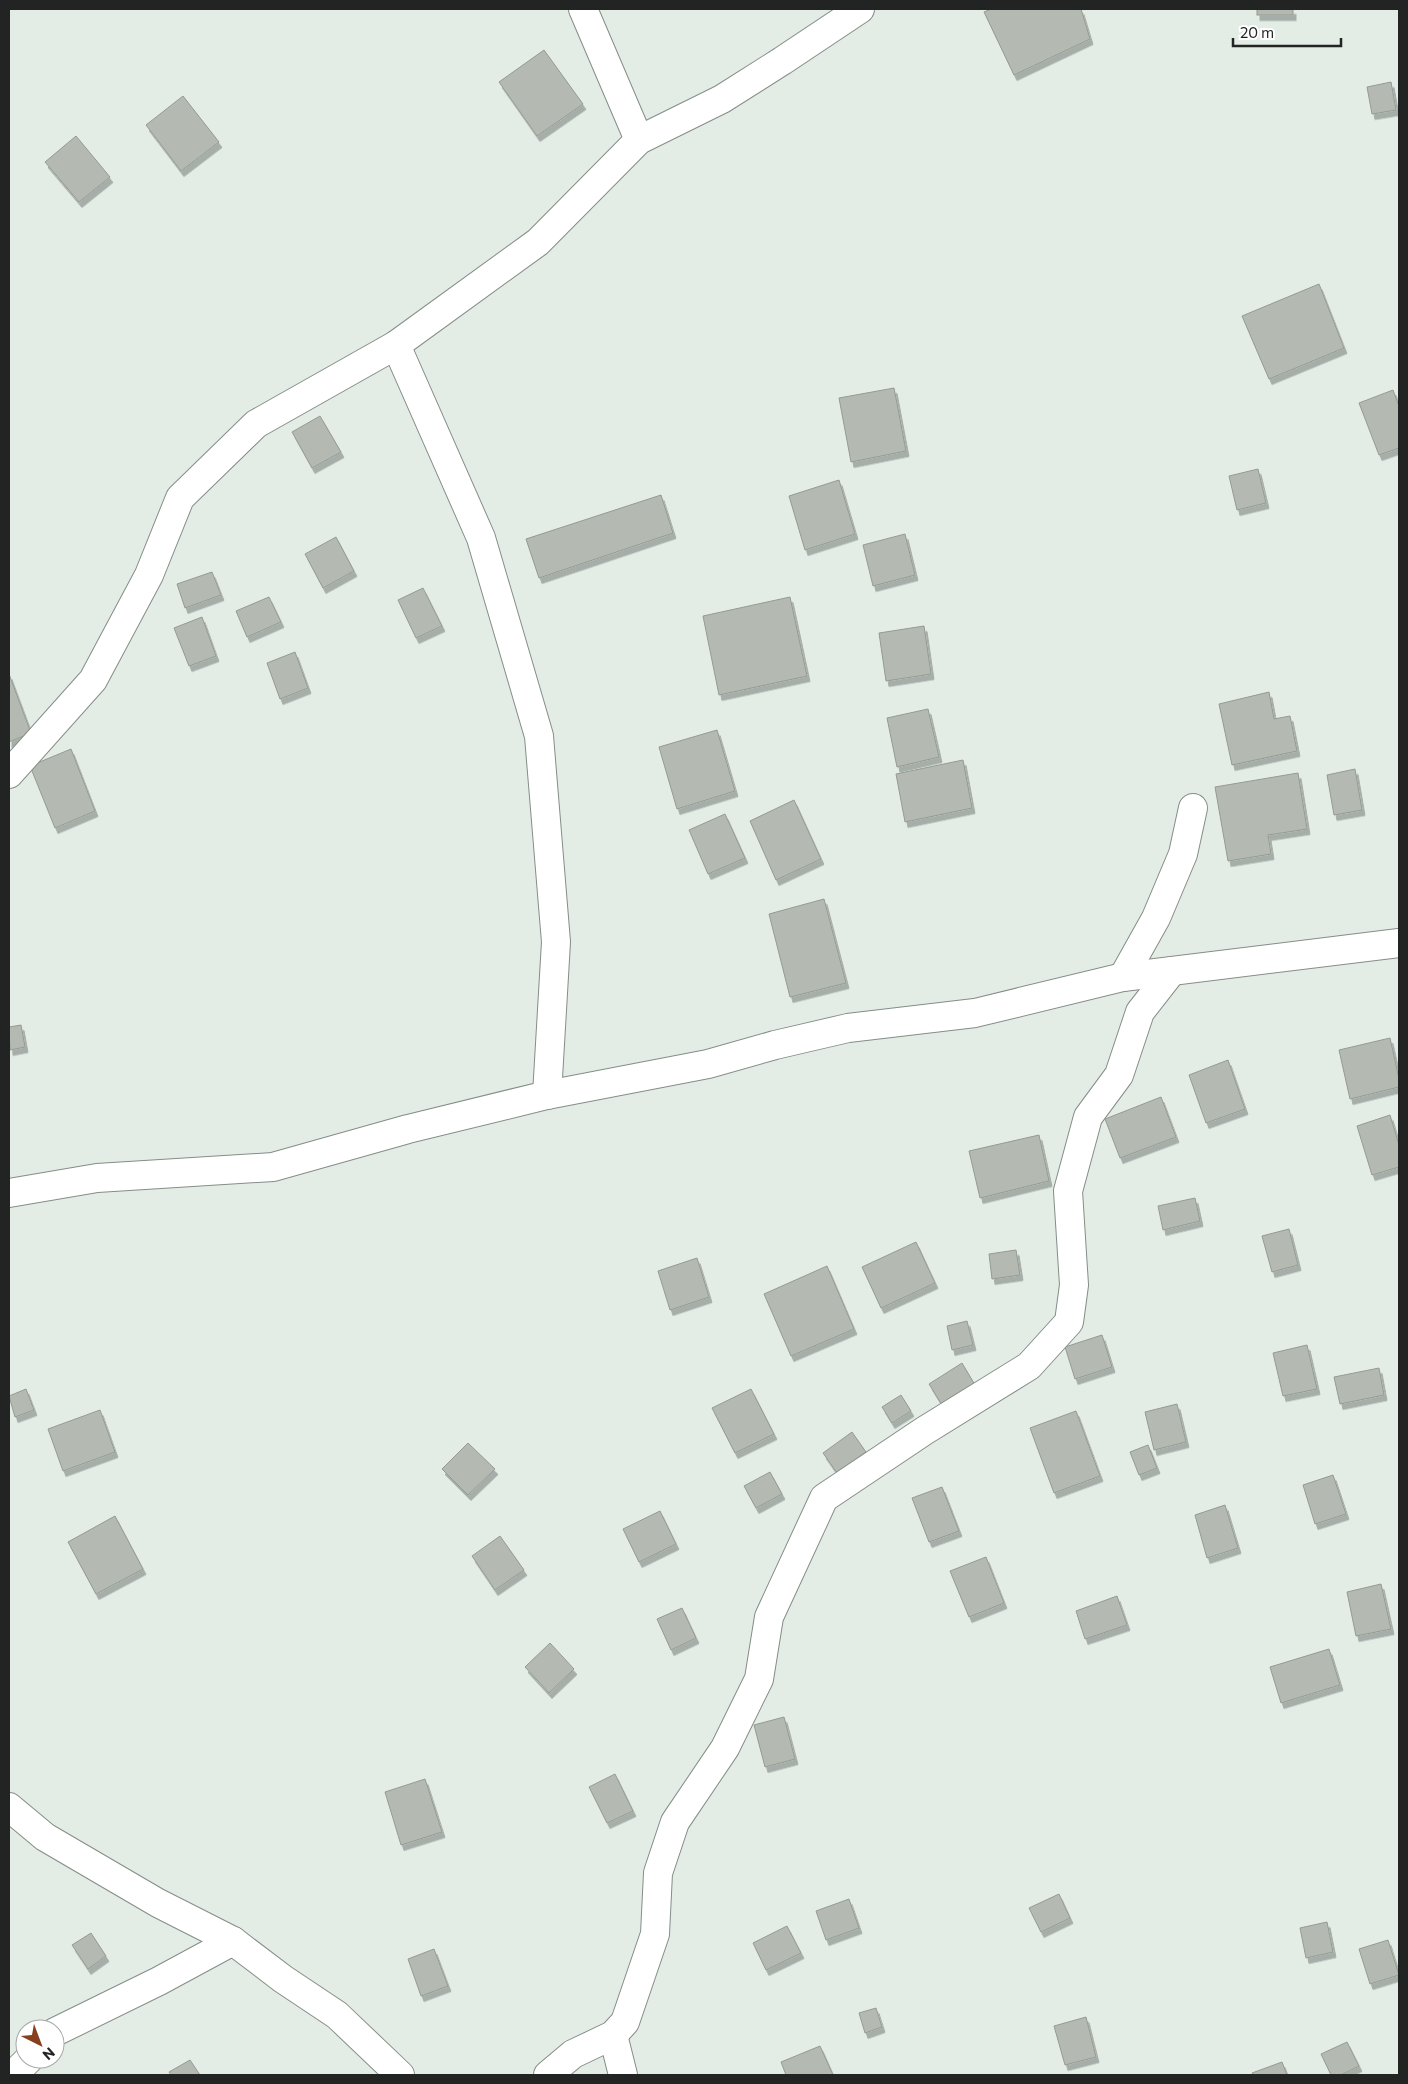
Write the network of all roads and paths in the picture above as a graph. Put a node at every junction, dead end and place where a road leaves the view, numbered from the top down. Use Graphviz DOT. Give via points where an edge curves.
graph roads {
  1 [pos="583,9"];
  2 [pos="860,9"];
  3 [pos="639,140"];
  4 [pos="396,345"];
  5 [pos="9,774"];
  6 [pos="1194,808"];
  7 [pos="1399,943"];
  8 [pos="1172,971"];
  9 [pos="1123,977"];
  10 [pos="547,1095"];
  11 [pos="9,1193"];
  12 [pos="9,1807"];
  13 [pos="233,1941"];
  14 [pos="65,2027"];
  15 [pos="613,2036"];
  16 [pos="400,2075"];
  17 [pos="548,2075"];
  18 [pos="623,2075"];
  1 -- 3 [label="street"];
  2 -- 3 [label="street" via="722,99"];
  3 -- 4 [label="street" via="538,242"];
  4 -- 5 [label="street" via="256,424 180,498 149,575 93,680"];
  4 -- 10 [label="street" via="481,538 539,736 556,942"];
  6 -- 9 [label="street" via="1183,854 1156,918"];
  7 -- 8 [label="street"];
  8 -- 9 [label="street"];
  8 -- 15 [label="street" via="1140,1012 1119,1075 1088,1117 1068,1191 1074,1285 1069,1322 1029,1366 824,1498 769,1617 759,1679 725,1748 675,1822 658,1873 655,1934 625,2022"];
  9 -- 10 [label="street" via="975,1013 848,1028 708,1064"];
  10 -- 11 [label="street" via="273,1167 97,1178"];
  12 -- 13 [label="street" via="46,1837 158,1903"];
  13 -- 14 [label="street"];
  13 -- 16 [label="street" via="337,2015"];
  15 -- 17 [label="street" via="573,2054"];
  15 -- 18 [label="street"];
}
